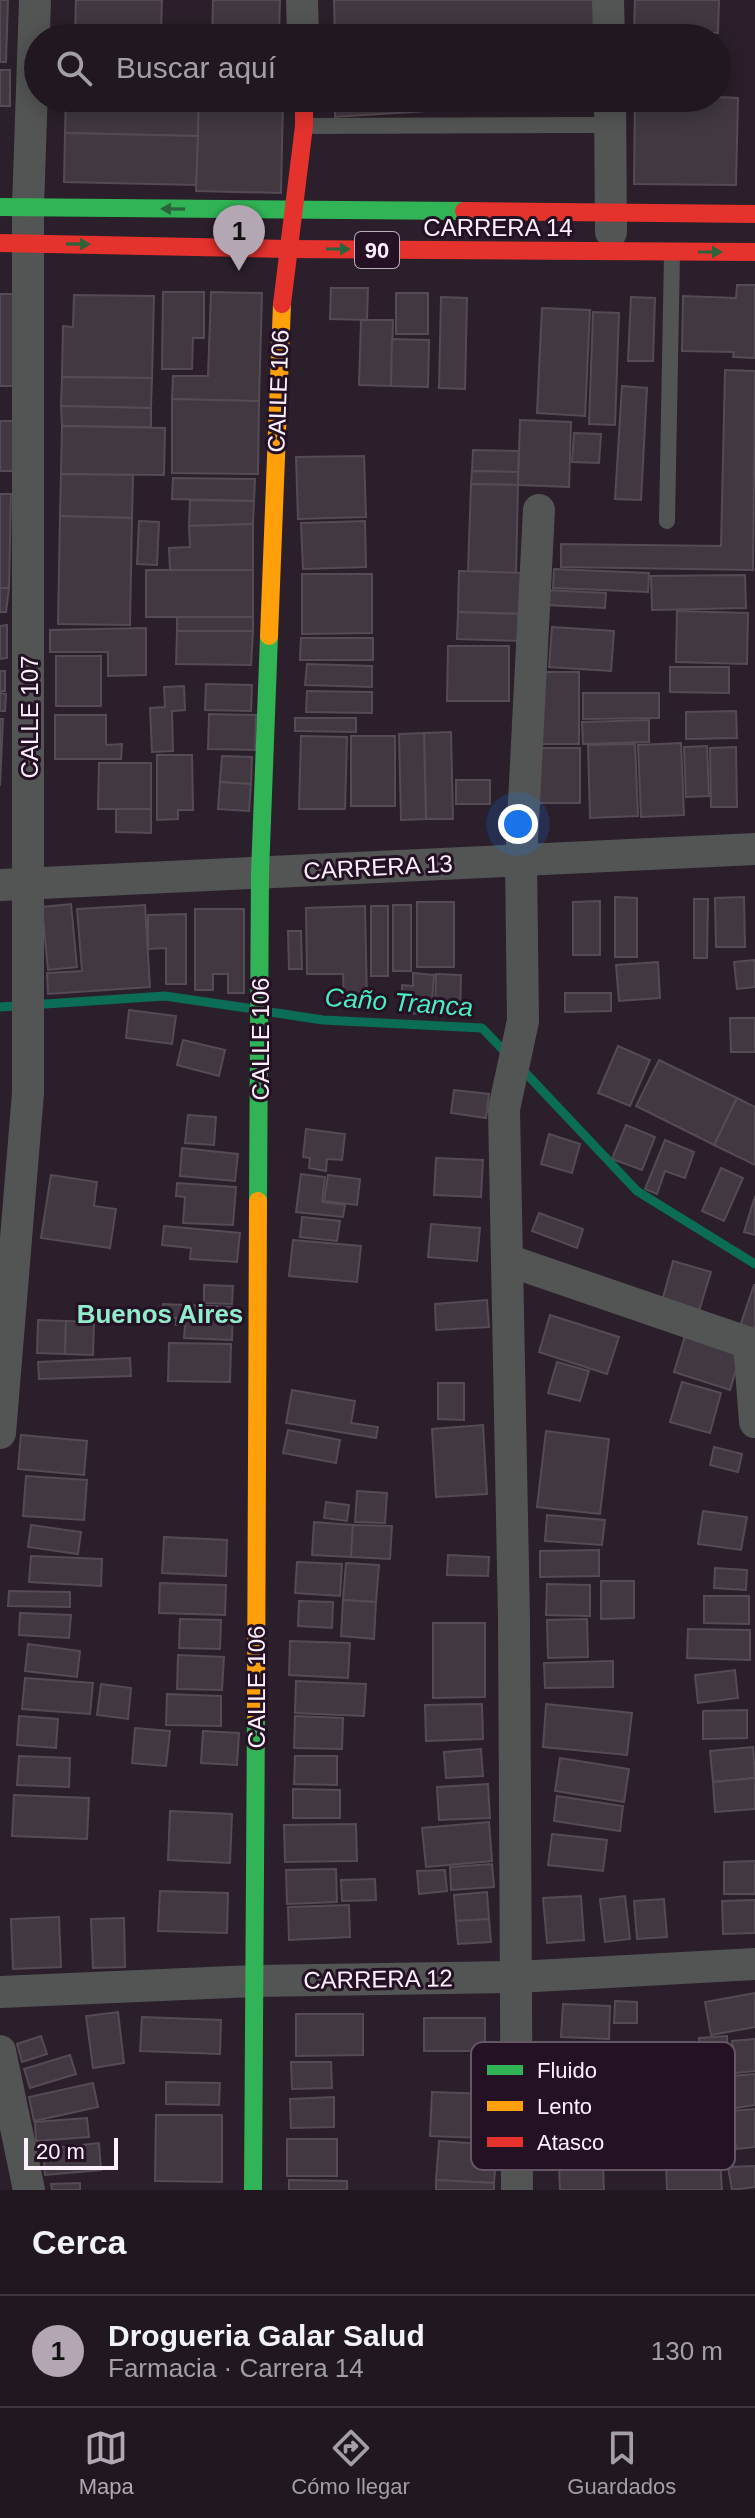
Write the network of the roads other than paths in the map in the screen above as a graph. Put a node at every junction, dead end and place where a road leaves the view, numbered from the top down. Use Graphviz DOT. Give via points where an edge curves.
graph roads {
  1 [pos="35,0"];
  2 [pos="302,0"];
  3 [pos="608,0"];
  4 [pos="33,24"];
  5 [pos="303,24"];
  6 [pos="609,24"];
  7 [pos="24,108"];
  8 [pos="304,112"];
  9 [pos="610,112"];
  10 [pos="304,126"];
  11 [pos="14,207"];
  12 [pos="293,210"];
  13 [pos="611,214"];
  14 [pos="755,214"];
  15 [pos="15,243"];
  16 [pos="288,249"];
  17 [pos="611,251"];
  18 [pos="672,252"];
  19 [pos="755,252"];
  20 [pos="539,510"];
  21 [pos="667,521"];
  22 [pos="755,849"];
  23 [pos="521,860"];
  24 [pos="260,873"];
  25 [pos="14,885"];
  26 [pos="507,1260"];
  27 [pos="752,1344"];
  28 [pos="755,1422"];
  29 [pos="0,1433"];
  30 [pos="755,1964"];
  31 [pos="517,1977"];
  32 [pos="254,1981"];
  33 [pos="0,1992"];
  34 [pos="517,2042"];
  35 [pos="0,2051"];
  36 [pos="29,2190"];
  37 [pos="253,2190"];
  1 -- 4 [label="street, CALLE 107"];
  2 -- 5 [label="street"];
  3 -- 6 [label="street"];
  7 -- 11 [label="street, CALLE 107"];
  8 -- 10 [label="street, CALLE 106"];
  9 -- 10 [label="lane"];
  9 -- 13 [label="street"];
  10 -- 12 [label="street, CALLE 106"];
  12 -- 11 [label="street, CARRERA 14 / 90, one-way"];
  11 -- 15 [label="street, CALLE 107"];
  12 -- 13 [label="street, CARRERA 14 / 90"];
  12 -- 16 [label="street, CALLE 106"];
  13 -- 14 [label="street, CARRERA 14 / 90"];
  13 -- 17 [label="street"];
  15 -- 16 [label="street, CARRERA 14 / 90, one-way"];
  15 -- 25 [label="street, CALLE 107"];
  16 -- 17 [label="street, CARRERA 14 / 90, one-way"];
  16 -- 24 [label="street, CALLE 106"];
  17 -- 18 [label="street, CARRERA 14 / 90"];
  18 -- 19 [label="street, CARRERA 14 / 90, one-way"];
  18 -- 21 [label="lane"];
  20 -- 23 [label="street"];
  22 -- 23 [label="street, CARRERA 13"];
  23 -- 24 [label="street, CARRERA 13"];
  23 -- 26 [label="street" via="523,1021 504,1109"];
  24 -- 25 [label="street, CARRERA 13"];
  24 -- 32 [label="street, CALLE 106"];
  25 -- 29 [label="street, CALLE 107" via="28,983 28,1093"];
  26 -- 27 [label="street"];
  26 -- 31 [label="street"];
  27 -- 28 [label="street"];
  30 -- 31 [label="street, CARRERA 12"];
  31 -- 32 [label="street, CARRERA 12"];
  31 -- 34 [label="street"];
  32 -- 33 [label="street, CARRERA 12"];
  32 -- 37 [label="street, CALLE 106"];
  35 -- 36 [label="street"];
}
